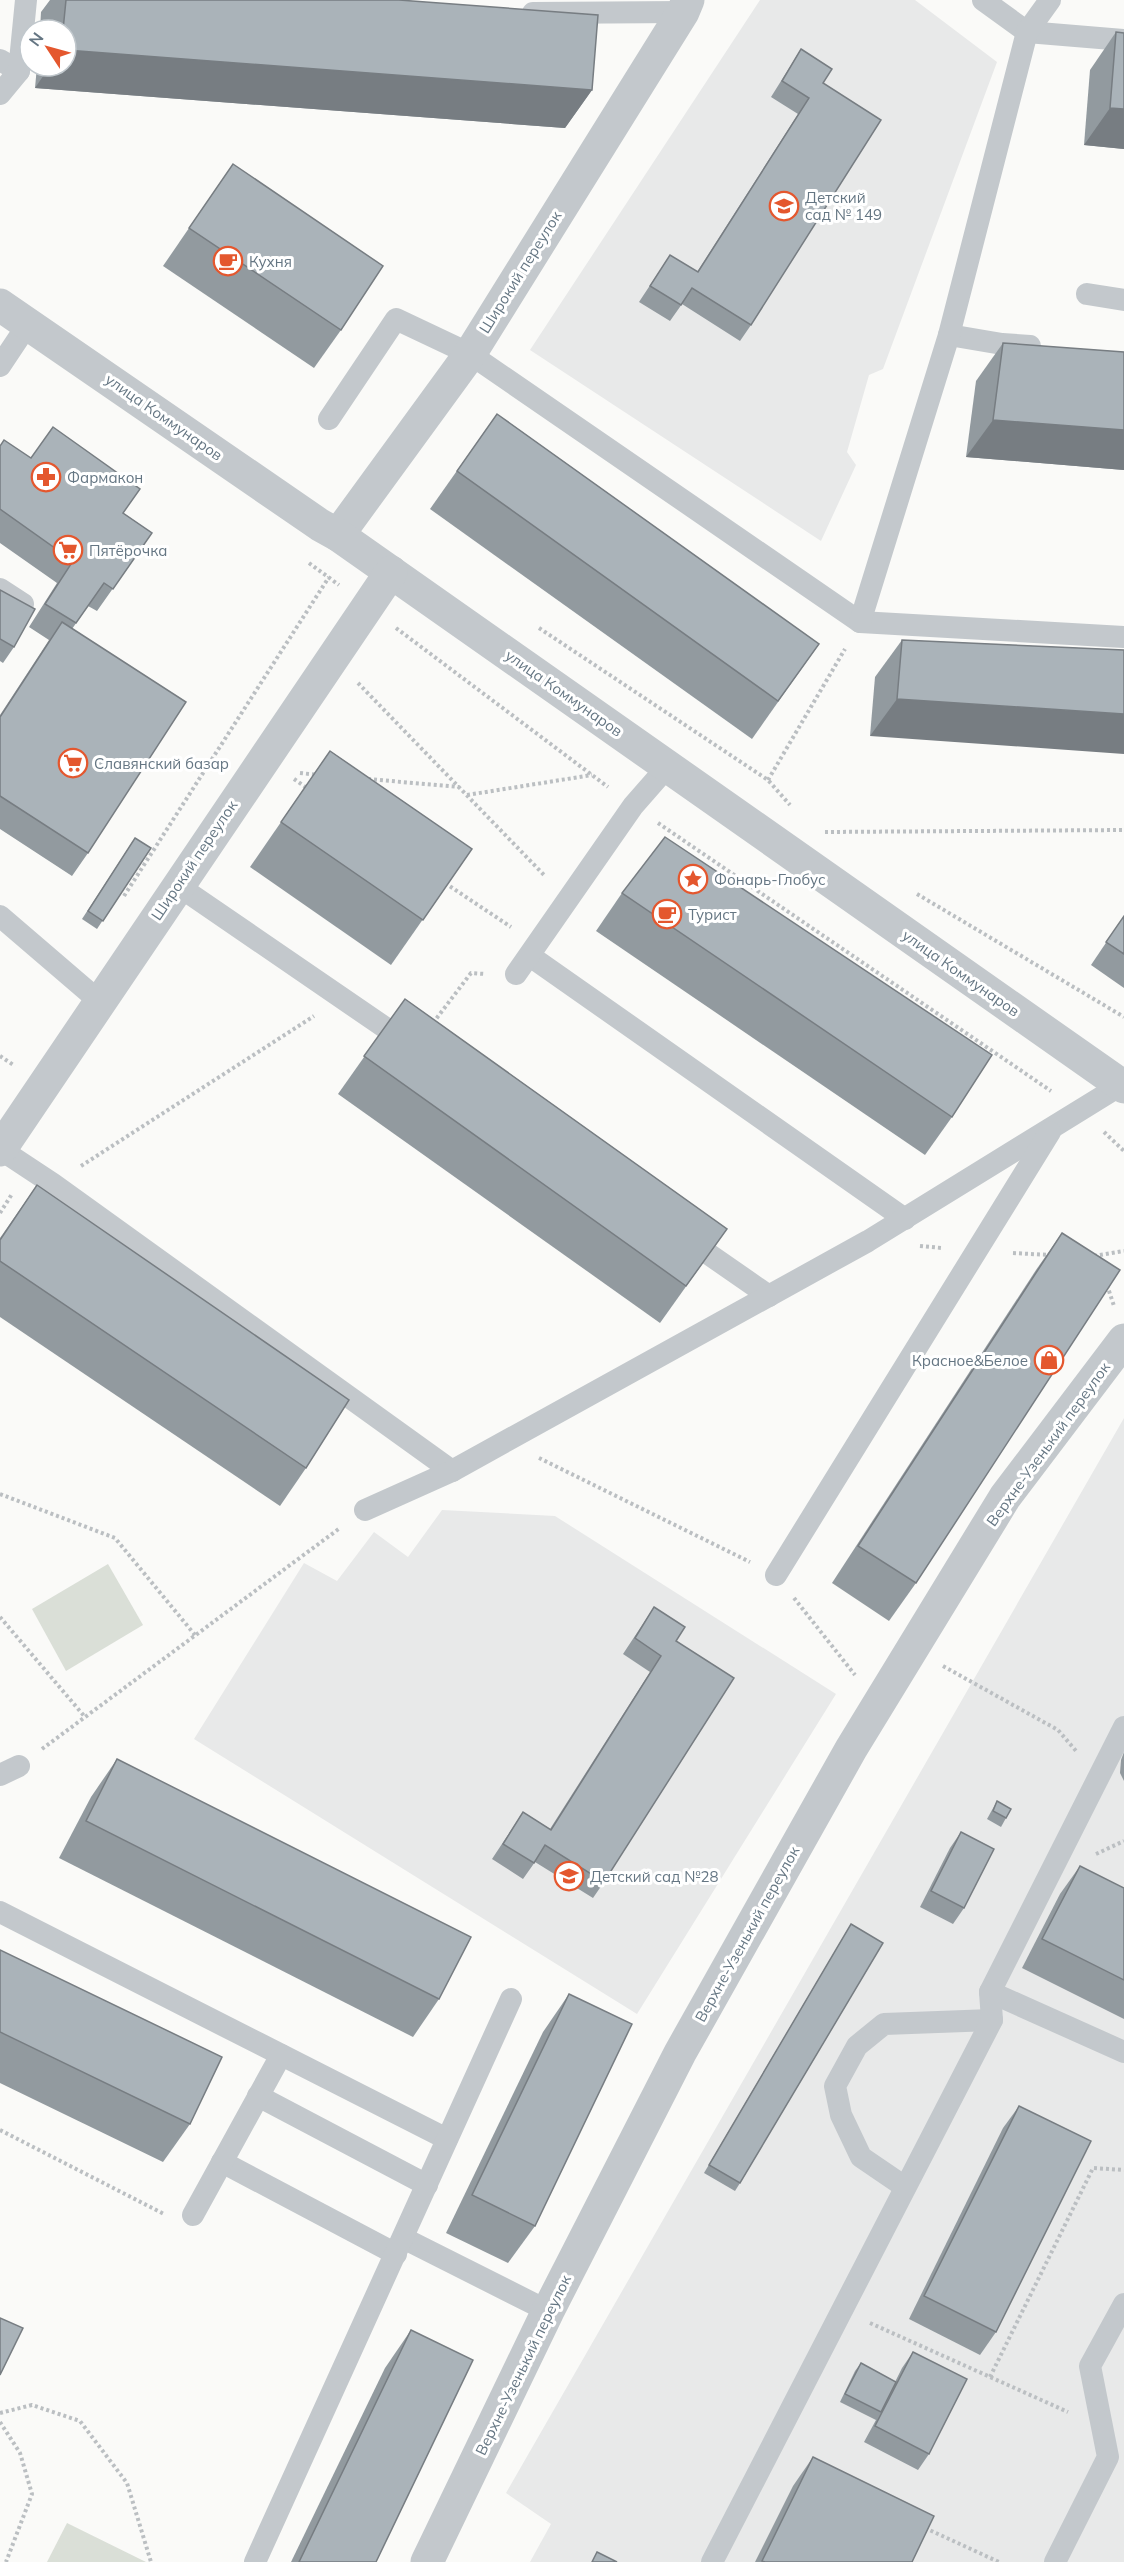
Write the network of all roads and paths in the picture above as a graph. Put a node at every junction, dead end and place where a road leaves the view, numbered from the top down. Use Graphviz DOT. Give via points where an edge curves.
graph roads {
  1 [pos="26,0"];
  2 [pos="983,0"];
  3 [pos="1050,0"];
  4 [pos="685,6"];
  5 [pos="509,13"];
  6 [pos="1028,32"];
  7 [pos="1124,40"];
  8 [pos="10,65"];
  9 [pos="0,94"];
  10 [pos="1087,294"];
  11 [pos="1124,300"];
  12 [pos="0,305"];
  13 [pos="28,324"];
  14 [pos="949,334"];
  15 [pos="1046,348"];
  16 [pos="470,354"];
  17 [pos="0,366"];
  18 [pos="329,419"];
  19 [pos="338,535"];
  20 [pos="300,557"];
  21 [pos="391,572"];
  22 [pos="329,578"];
  23 [pos="0,589"];
  24 [pos="23,604"];
  25 [pos="368,607"];
  26 [pos="861,622"];
  27 [pos="1124,637"];
  28 [pos="356,681"];
  29 [pos="668,766"];
  30 [pos="296,773"];
  31 [pos="331,776"];
  32 [pos="592,776"];
  33 [pos="294,779"];
  34 [pos="366,779"];
  35 [pos="768,780"];
  36 [pos="459,787"];
  37 [pos="313,792"];
  38 [pos="467,795"];
  39 [pos="633,806"];
  40 [pos="1124,830"];
  41 [pos="814,832"];
  42 [pos="440,879"];
  43 [pos="177,885"];
  44 [pos="914,892"];
  45 [pos="123,898"];
  46 [pos="569,900"];
  47 [pos="0,916"];
  48 [pos="534,951"];
  49 [pos="516,974"];
  50 [pos="342,998"];
  51 [pos="99,1001"];
  52 [pos="1124,1017"];
  53 [pos="419,1050"];
  54 [pos="18,1054"];
  55 [pos="6,1072"];
  56 [pos="1123,1086"];
  57 [pos="1080,1110"];
  58 [pos="1052,1128"];
  59 [pos="0,1150"];
  60 [pos="1124,1151"];
  61 [pos="53,1184"];
  62 [pos="905,1219"];
  63 [pos="663,1222"];
  64 [pos="1104,1278"];
  65 [pos="769,1296"];
  66 [pos="1120,1325"];
  67 [pos="506,1442"];
  68 [pos="452,1471"];
  69 [pos="0,1494"];
  70 [pos="365,1510"];
  71 [pos="776,1575"];
  72 [pos="0,1617"];
  73 [pos="195,1635"];
  74 [pos="912,1649"];
  75 [pos="878,1704"];
  76 [pos="85,1717"];
  77 [pos="1124,1727"];
  78 [pos="9,1771"];
  79 [pos="1099,1777"];
  80 [pos="0,1912"];
  81 [pos="990,1992"];
  82 [pos="511,1999"];
  83 [pos="992,2020"];
  84 [pos="1124,2052"];
  85 [pos="281,2055"];
  86 [pos="258,2096"];
  87 [pos="0,2130"];
  88 [pos="447,2139"];
  89 [pos="222,2162"];
  90 [pos="1124,2170"];
  91 [pos="427,2185"];
  92 [pos="905,2187"];
  93 [pos="193,2215"];
  94 [pos="399,2246"];
  95 [pos="1124,2304"];
  96 [pos="842,2310"];
  97 [pos="548,2311"];
  98 [pos="990,2377"];
  99 [pos="0,2413"];
  100 [pos="0,2422"];
  101 [pos="1102,2428"];
  102 [pos="914,2523"];
  103 [pos="6,2562"];
  104 [pos="151,2562"];
  105 [pos="255,2562"];
  106 [pos="427,2562"];
  107 [pos="712,2562"];
  108 [pos="999,2562"];
  109 [pos="1056,2562"];
  1 -- 8 [label="lane"];
  2 -- 6 [label="lane"];
  3 -- 6 [label="lane"];
  4 -- 5 [label="lane"];
  4 -- 16 [label="street, Широкий переулок"];
  6 -- 7 [label="lane"];
  6 -- 14 [label="lane"];
  8 -- 9 [label="lane"];
  10 -- 11 [label="lane"];
  12 -- 13 [label="street, улица Коммунаров"];
  13 -- 17 [label="lane"];
  13 -- 19 [label="street, улица Коммунаров"];
  14 -- 15 [label="lane"];
  14 -- 26 [label="lane"];
  16 -- 18 [label="lane" via="396,319"];
  16 -- 19 [label="street, Широкий переулок"];
  16 -- 26 [label="lane"];
  19 -- 21 [label="street, улица Коммунаров"];
  20 -- 22 [label="path"];
  21 -- 25 [label="street, Широкий переулок"];
  21 -- 29 [label="street, улица Коммунаров"];
  22 -- 25 [label="path"];
  22 -- 45 [label="path"];
  23 -- 24 [label="lane"];
  25 -- 32 [label="path"];
  25 -- 43 [label="street, Широкий переулок"];
  26 -- 27 [label="lane"];
  26 -- 35 [label="path"];
  28 -- 36 [label="path"];
  29 -- 39 [label="lane"];
  29 -- 56 [label="street, улица Коммунаров"];
  30 -- 31 [label="path"];
  32 -- 38 [label="path"];
  32 -- 39 [label="path"];
  33 -- 37 [label="path"];
  34 -- 36 [label="path"];
  36 -- 38 [label="path"];
  38 -- 46 [label="path"];
  39 -- 46 [label="lane"];
  39 -- 57 [label="path"];
  40 -- 41 [label="path"];
  42 -- 48 [label="path"];
  43 -- 50 [label="lane"];
  43 -- 51 [label="street, Широкий переулок"];
  44 -- 52 [label="path"];
  46 -- 48 [label="lane"];
  47 -- 51 [label="lane"];
  48 -- 49 [label="lane"];
  48 -- 62 [label="lane"];
  49 -- 53 [label="path" via="471,973"];
  50 -- 53 [label="lane"];
  50 -- 61 [label="path"];
  51 -- 59 [label="street, Широкий переулок"];
  54 -- 55 [label="path"];
  56 -- 57 [label="lane"];
  57 -- 58 [label="lane"];
  57 -- 60 [label="path"];
  58 -- 62 [label="lane"];
  58 -- 71 [label="lane"];
  59 -- 61 [label="lane"];
  61 -- 68 [label="lane"];
  62 -- 65 [label="lane"];
  63 -- 65 [label="lane"];
  64 -- 66 [label="path"];
  65 -- 67 [label="lane"];
  66 -- 74 [label="street, Верхне-Узенький переулок" via="1005,1497"];
  67 -- 68 [label="lane"];
  67 -- 71 [label="path"];
  68 -- 70 [label="lane"];
  69 -- 73 [label="path" via="114,1538"];
  70 -- 73 [label="path"];
  71 -- 75 [label="path"];
  72 -- 76 [label="path"];
  73 -- 76 [label="path"];
  74 -- 75 [label="street, Верхне-Узенький переулок"];
  74 -- 79 [label="path" via="1058,1730"];
  75 -- 97 [label="street, Верхне-Узенький переулок" via="680,2053"];
  76 -- 78 [label="path"];
  77 -- 79 [label="lane"];
  79 -- 81 [label="lane"];
  80 -- 85 [label="lane"];
  81 -- 83 [label="lane"];
  81 -- 84 [label="lane"];
  82 -- 88 [label="lane"];
  83 -- 92 [label="lane"];
  83 -- 92 [label="lane" via="884,2024 857,2046 835,2086 841,2115 861,2157"];
  85 -- 86 [label="lane"];
  85 -- 88 [label="lane"];
  86 -- 89 [label="lane"];
  86 -- 91 [label="lane"];
  87 -- 93 [label="path" via="172,2218"];
  88 -- 91 [label="lane"];
  89 -- 93 [label="lane"];
  89 -- 94 [label="lane"];
  90 -- 98 [label="path" via="1093,2168"];
  91 -- 94 [label="lane"];
  92 -- 96 [label="lane"];
  94 -- 97 [label="lane"];
  94 -- 105 [label="lane"];
  95 -- 101 [label="lane" via="1090,2366"];
  96 -- 98 [label="path"];
  96 -- 107 [label="lane"];
  97 -- 106 [label="street, Верхне-Узенький переулок"];
  98 -- 101 [label="path"];
  99 -- 104 [label="path" via="32,2405 80,2421 127,2483"];
  100 -- 103 [label="path" via="20,2453 32,2494"];
  101 -- 109 [label="lane" via="1108,2457"];
  102 -- 108 [label="path"];
}
